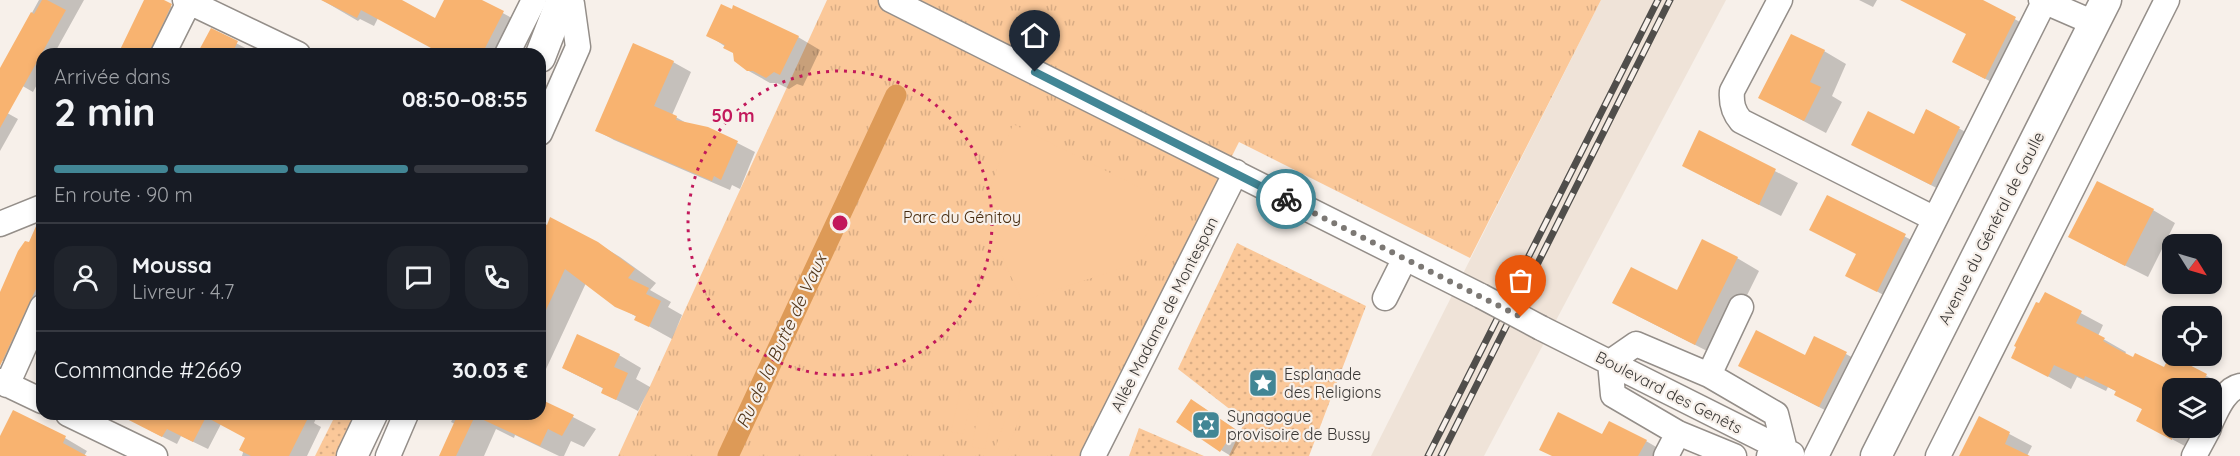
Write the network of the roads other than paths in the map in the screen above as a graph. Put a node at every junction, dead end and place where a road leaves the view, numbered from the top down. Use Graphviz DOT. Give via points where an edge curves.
graph roads {
  1 [pos="534,0"];
  2 [pos="891,0"];
  3 [pos="1780,0"];
  4 [pos="2167,0"];
  5 [pos="187,1"];
  6 [pos="570,1"];
  7 [pos="2044,1"];
  8 [pos="2100,12"];
  9 [pos="166,48"];
  10 [pos="285,48"];
  11 [pos="510,48"];
  12 [pos="545,48"];
  13 [pos="546,119"];
  14 [pos="1236,172"];
  15 [pos="36,209"];
  16 [pos="1935,219"];
  17 [pos="0,224"];
  18 [pos="1405,258"];
  19 [pos="1385,298"];
  20 [pos="1741,307"];
  21 [pos="36,319"];
  22 [pos="1610,362"];
  23 [pos="1709,375"];
  24 [pos="4,383"];
  25 [pos="2240,386"];
  26 [pos="36,398"];
  27 [pos="2222,401"];
  28 [pos="80,420"];
  29 [pos="369,420"];
  30 [pos="403,420"];
  31 [pos="1678,433"];
  32 [pos="2204,438"];
  33 [pos="1784,454"];
  34 [pos="155,456"];
  35 [pos="352,456"];
  36 [pos="388,456"];
  37 [pos="1093,456"];
  38 [pos="1666,456"];
  39 [pos="1734,456"];
  40 [pos="1816,456"];
  41 [pos="1876,456"];
  42 [pos="1938,456"];
  43 [pos="2194,456"];
  1 -- 11 [label="street"];
  2 -- 14 [label="street"];
  3 -- 16 [label="street" via="1732,92 1735,114 1740,121"];
  4 -- 42 [label="street"];
  5 -- 9 [label="street"];
  5 -- 10 [label="street"];
  6 -- 12 [label="main road"];
  6 -- 13 [label="street" via="578,47"];
  7 -- 8 [label="street"];
  7 -- 16 [label="street"];
  8 -- 41 [label="main road, Avenue du Général de Gaulle"];
  14 -- 18 [label="street"];
  14 -- 37 [label="street, Allée Madame de Montespan"];
  15 -- 17 [label="street"];
  16 -- 40 [label="street"];
  18 -- 19 [label="street"];
  18 -- 22 [label="street, Boulevard des Genêts, bridge"];
  20 -- 23 [label="street"];
  21 -- 24 [label="street"];
  22 -- 23 [label="street" via="1636,344"];
  22 -- 31 [label="street" via="1613,395"];
  22 -- 33 [label="street, Boulevard des Genêts"];
  23 -- 33 [label="street" via="1776,414"];
  24 -- 26 [label="street"];
  25 -- 27 [label="street"];
  28 -- 34 [label="street"];
  29 -- 35 [label="main road"];
  30 -- 36 [label="street"];
  31 -- 38 [label="street"];
  31 -- 39 [label="street"];
  32 -- 43 [label="street"];
}
